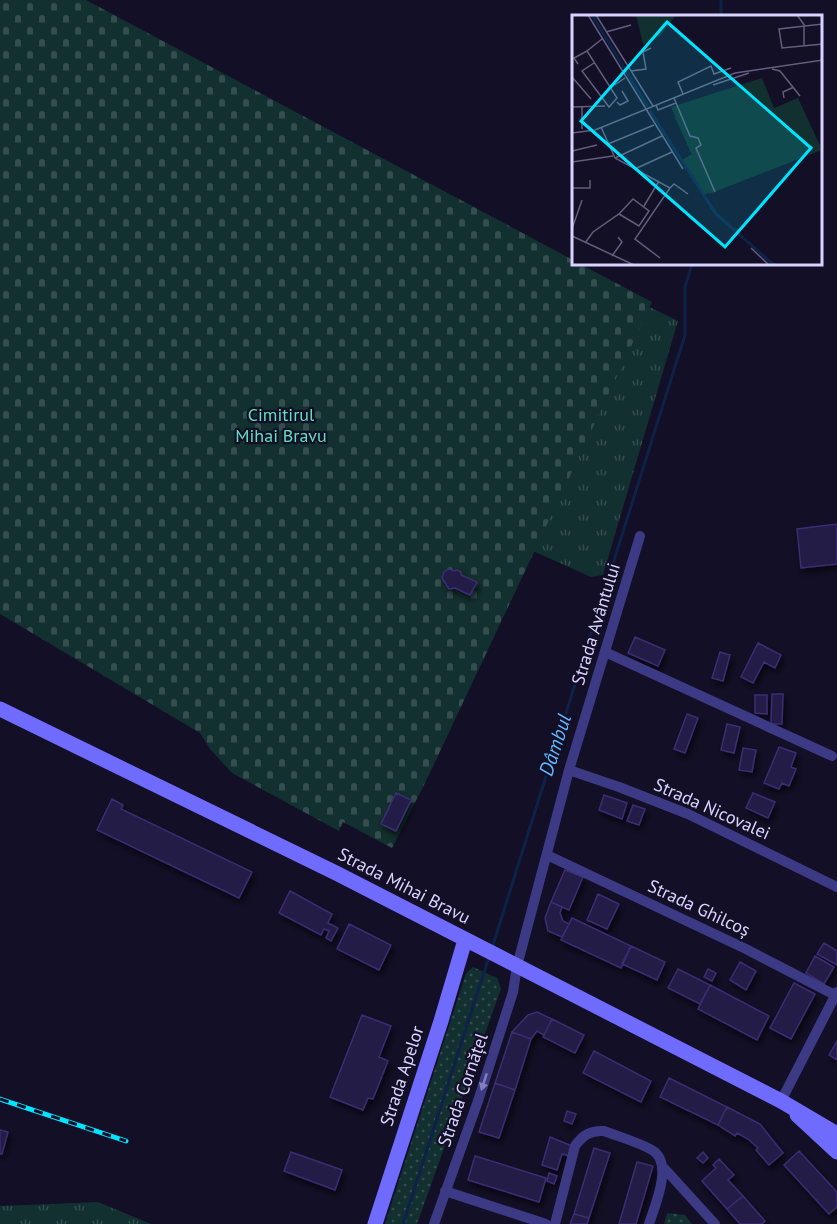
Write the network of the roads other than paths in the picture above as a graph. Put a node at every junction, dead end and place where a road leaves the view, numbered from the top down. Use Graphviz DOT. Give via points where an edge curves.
graph roads {
  1 [pos="640,536"];
  2 [pos="605,652"];
  3 [pos="0,709"];
  4 [pos="832,756"];
  5 [pos="569,770"];
  6 [pos="547,855"];
  7 [pos="837,887"];
  8 [pos="465,940"];
  9 [pos="512,963"];
  10 [pos="836,993"];
  11 [pos="784,1103"];
  12 [pos="837,1134"];
  13 [pos="837,1152"];
  14 [pos="664,1168"];
  15 [pos="445,1191"];
  16 [pos="375,1224"];
  17 [pos="434,1224"];
  18 [pos="546,1224"];
  19 [pos="555,1224"];
  20 [pos="650,1224"];
  21 [pos="715,1224"];
  1 -- 2 [label="street, Strada Avântului"];
  2 -- 4 [label="street"];
  2 -- 5 [label="street, Strada Avântului"];
  3 -- 8 [label="main road, Strada Mihai Bravu"];
  5 -- 6 [label="street, Strada Avântului"];
  5 -- 7 [label="street, Strada Nicovalei" via="688,814"];
  6 -- 9 [label="street, Strada Avântului"];
  6 -- 10 [label="street, Strada Ghilcoș"];
  8 -- 9 [label="main road, Strada Mihai Bravu"];
  8 -- 16 [label="main road, Strada Apelor"];
  9 -- 11 [label="main road, Strada Mihai Bravu"];
  9 -- 15 [label="street, Strada Cornățel, one-way" via="513,992"];
  10 -- 11 [label="street"];
  11 -- 12 [label="main road, Strada Mihai Bravu"];
  11 -- 13 [label="main road, Strada Mihai Bravu"];
  14 -- 19 [label="street" via="654,1150 604,1131 589,1132 575,1146"];
  14 -- 20 [label="street"];
  14 -- 21 [label="street"];
  15 -- 17 [label="street, Strada Cornățel"];
  15 -- 18 [label="street"];
}
